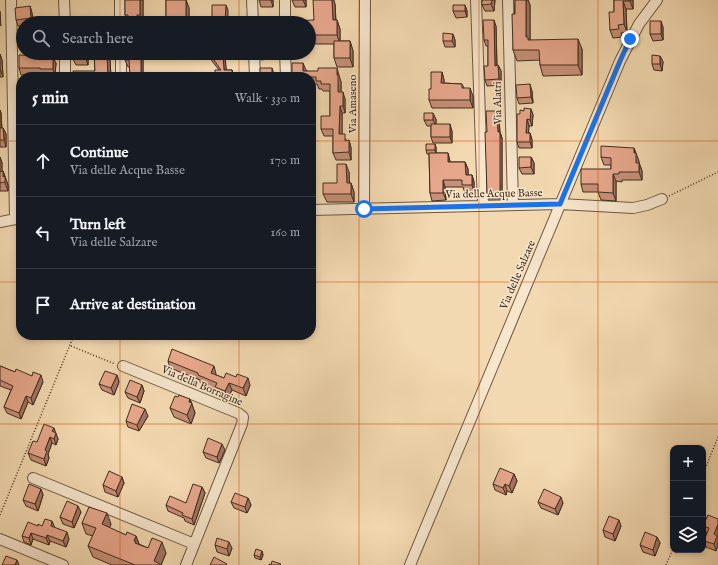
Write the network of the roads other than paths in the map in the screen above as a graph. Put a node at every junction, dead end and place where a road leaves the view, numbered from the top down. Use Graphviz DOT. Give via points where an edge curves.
graph roads {
  1 [pos="11,0"];
  2 [pos="64,0"];
  3 [pos="120,0"];
  4 [pos="252,0"];
  5 [pos="285,0"];
  6 [pos="365,0"];
  7 [pos="476,0"];
  8 [pos="508,0"];
  9 [pos="657,0"];
  10 [pos="65,16"];
  11 [pos="120,16"];
  12 [pos="253,16"];
  13 [pos="285,16"];
  14 [pos="65,60"];
  15 [pos="121,60"];
  16 [pos="254,60"];
  17 [pos="286,60"];
  18 [pos="65,72"];
  19 [pos="121,72"];
  20 [pos="254,72"];
  21 [pos="286,72"];
  22 [pos="16,156"];
  23 [pos="662,199"];
  24 [pos="560,204"];
  25 [pos="513,205"];
  26 [pos="483,206"];
  27 [pos="364,209"];
  28 [pos="316,210"];
  29 [pos="16,219"];
  30 [pos="0,222"];
  31 [pos="123,366"];
  32 [pos="33,478"];
  33 [pos="0,539"];
  34 [pos="194,544"];
  35 [pos="63,565"];
  36 [pos="186,565"];
  37 [pos="410,565"];
  1 -- 22 [label="street"];
  2 -- 10 [label="street"];
  3 -- 11 [label="street"];
  4 -- 12 [label="street"];
  5 -- 13 [label="street"];
  6 -- 27 [label="street, Via Amaseno"];
  7 -- 26 [label="street"];
  8 -- 25 [label="street, Via Alatri"];
  9 -- 24 [label="street, Via delle Salzare" via="639,24 623,54"];
  14 -- 18 [label="street"];
  15 -- 19 [label="street"];
  16 -- 20 [label="street"];
  17 -- 21 [label="street"];
  23 -- 24 [label="street, Via delle Acque Basse" via="633,208"];
  24 -- 25 [label="street, Via delle Acque Basse"];
  24 -- 37 [label="street, Via delle Salzare"];
  25 -- 26 [label="street, Via delle Acque Basse"];
  26 -- 27 [label="street, Via delle Acque Basse"];
  27 -- 28 [label="street, Via delle Acque Basse"];
  29 -- 30 [label="street"];
  31 -- 34 [label="street, Via della Borragine" via="238,412 243,417"];
  32 -- 34 [label="street"];
  33 -- 35 [label="street"];
  34 -- 36 [label="street, Via della Borragine"];
}
